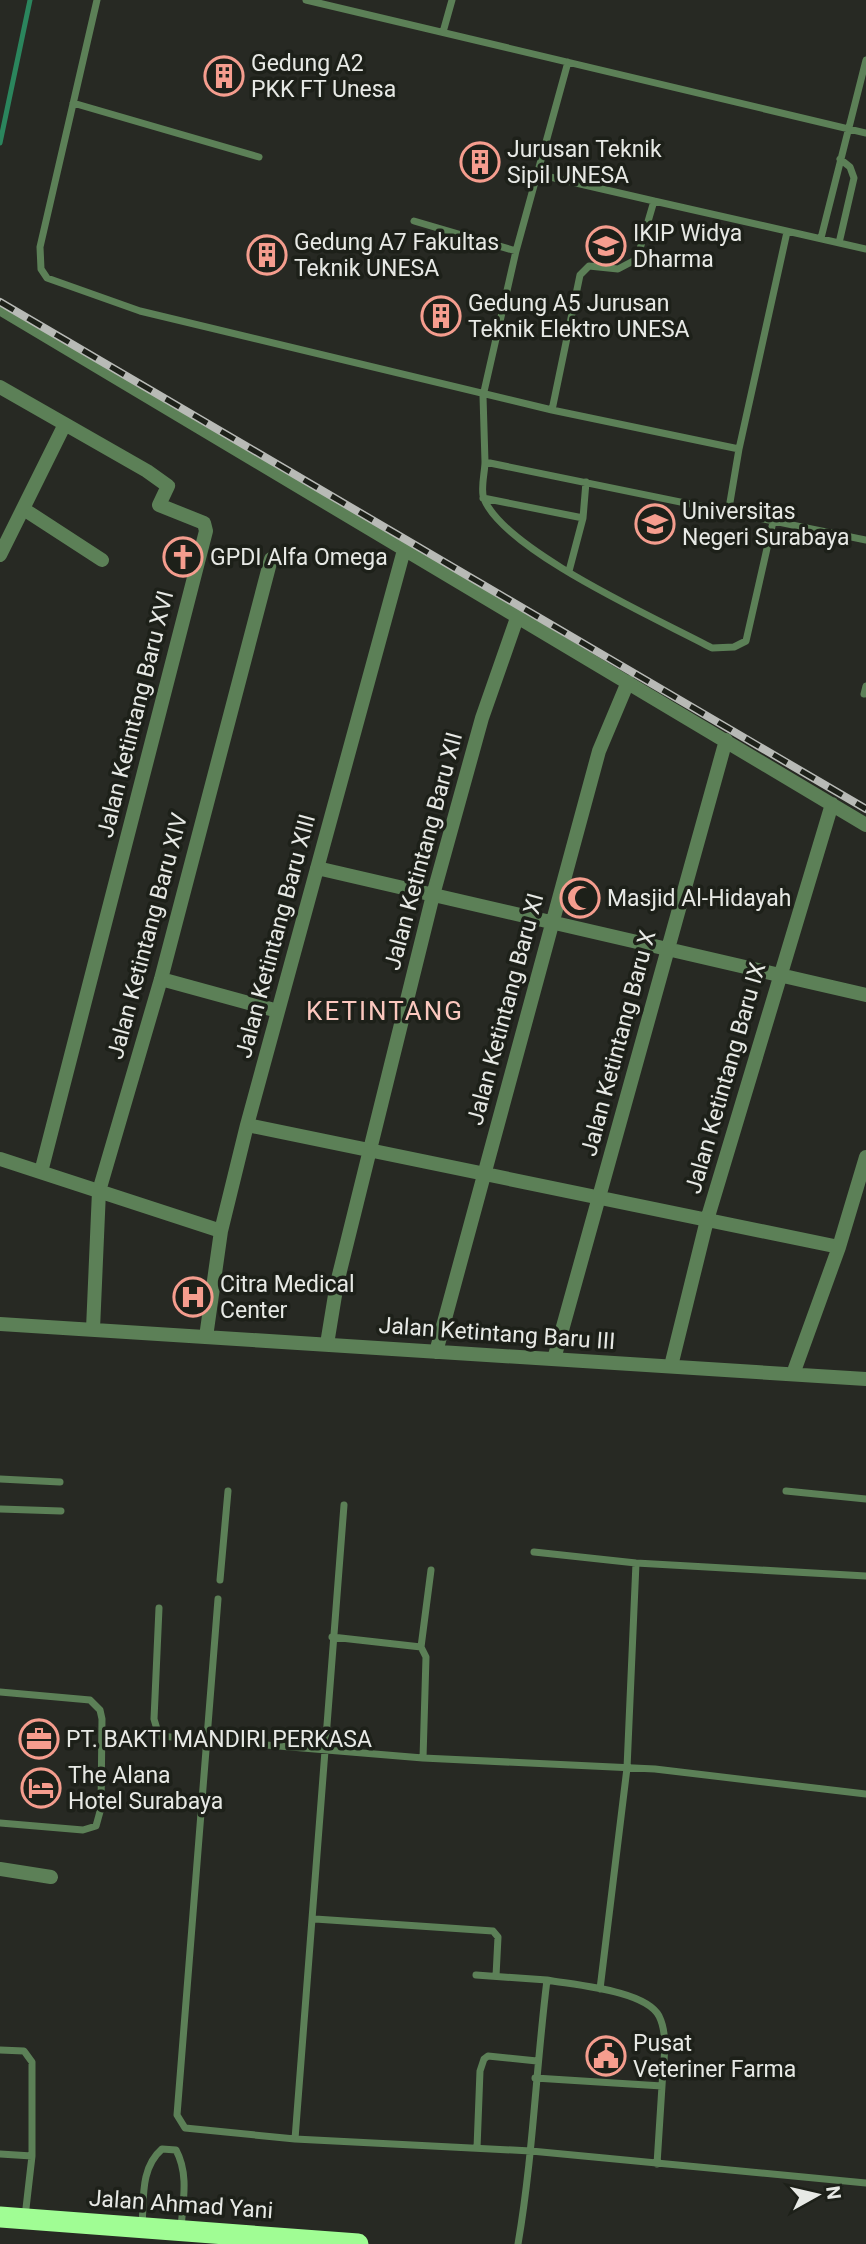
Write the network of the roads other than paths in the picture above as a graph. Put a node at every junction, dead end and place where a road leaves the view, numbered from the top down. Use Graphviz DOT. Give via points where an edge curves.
graph roads {
  1 [pos="97,0"];
  2 [pos="306,0"];
  3 [pos="452,0"];
  4 [pos="443,32"];
  5 [pos="866,60"];
  6 [pos="568,61"];
  7 [pos="73,103"];
  8 [pos="849,128"];
  9 [pos="866,133"];
  10 [pos="259,157"];
  11 [pos="841,159"];
  12 [pos="537,174"];
  13 [pos="654,201"];
  14 [pos="414,221"];
  15 [pos="788,232"];
  16 [pos="821,238"];
  17 [pos="839,243"];
  18 [pos="866,249"];
  19 [pos="516,251"];
  20 [pos="0,308"];
  21 [pos="0,387"];
  22 [pos="483,396"];
  23 [pos="552,410"];
  24 [pos="64,426"];
  25 [pos="739,449"];
  26 [pos="485,462"];
  27 [pos="586,482"];
  28 [pos="483,498"];
  29 [pos="25,510"];
  30 [pos="728,514"];
  31 [pos="583,518"];
  32 [pos="773,523"];
  33 [pos="866,540"];
  34 [pos="404,550"];
  35 [pos="0,555"];
  36 [pos="271,559"];
  37 [pos="102,560"];
  38 [pos="569,571"];
  39 [pos="517,618"];
  40 [pos="628,682"];
  41 [pos="726,740"];
  42 [pos="832,804"];
  43 [pos="866,824"];
  44 [pos="317,868"];
  45 [pos="433,895"];
  46 [pos="552,922"];
  47 [pos="667,949"];
  48 [pos="779,975"];
  49 [pos="161,979"];
  50 [pos="866,995"];
  51 [pos="278,1011"];
  52 [pos="247,1125"];
  53 [pos="370,1150"];
  54 [pos="866,1157"];
  55 [pos="0,1159"];
  56 [pos="41,1172"];
  57 [pos="484,1174"];
  58 [pos="99,1191"];
  59 [pos="599,1198"];
  60 [pos="707,1220"];
  61 [pos="221,1231"];
  62 [pos="838,1247"];
  63 [pos="0,1324"];
  64 [pos="93,1329"];
  65 [pos="206,1337"];
  66 [pos="327,1345"];
  67 [pos="436,1352"];
  68 [pos="554,1359"];
  69 [pos="671,1366"];
  70 [pos="793,1374"];
  71 [pos="866,1379"];
  72 [pos="0,1479"];
  73 [pos="60,1482"];
  74 [pos="228,1491"];
  75 [pos="786,1491"];
  76 [pos="866,1499"];
  77 [pos="344,1505"];
  78 [pos="0,1509"];
  79 [pos="61,1511"];
  80 [pos="534,1552"];
  81 [pos="636,1563"];
  82 [pos="431,1570"];
  83 [pos="866,1576"];
  84 [pos="220,1580"];
  85 [pos="218,1599"];
  86 [pos="159,1608"];
  87 [pos="332,1636"];
  88 [pos="421,1647"];
  89 [pos="0,1692"];
  90 [pos="206,1737"];
  91 [pos="324,1749"];
  92 [pos="423,1758"];
  93 [pos="627,1768"];
  94 [pos="866,1794"];
  95 [pos="0,1823"];
  96 [pos="0,1869"];
  97 [pos="51,1877"];
  98 [pos="315,1919"];
  99 [pos="476,1975"];
  100 [pos="496,1976"];
  101 [pos="547,1980"];
  102 [pos="600,1989"];
  103 [pos="0,2050"];
  104 [pos="537,2061"];
  105 [pos="535,2078"];
  106 [pos="662,2086"];
  107 [pos="295,2139"];
  108 [pos="477,2148"];
  109 [pos="531,2151"];
  110 [pos="0,2154"];
  111 [pos="32,2156"];
  112 [pos="657,2164"];
  113 [pos="866,2183"];
  114 [pos="0,2217"];
  115 [pos="25,2219"];
  116 [pos="142,2227"];
  117 [pos="181,2229"];
  118 [pos="358,2244"];
  119 [pos="518,2244"];
  1 -- 7 [label="lane"];
  2 -- 4 [label="lane"];
  3 -- 4 [label="lane"];
  4 -- 6 [label="lane"];
  5 -- 8 [label="lane"];
  6 -- 8 [label="lane"];
  6 -- 12 [label="lane"];
  7 -- 10 [label="lane"];
  7 -- 22 [label="lane" via="40,247 41,270 47,278 140,311"];
  8 -- 9 [label="lane"];
  8 -- 11 [label="lane"];
  11 -- 16 [label="lane"];
  11 -- 17 [label="lane" via="854,178"];
  12 -- 13 [label="lane"];
  12 -- 19 [label="lane"];
  13 -- 15 [label="lane"];
  13 -- 23 [label="lane" via="637,260 618,268 589,266 580,275"];
  14 -- 19 [label="lane"];
  15 -- 16 [label="lane"];
  15 -- 25 [label="lane"];
  16 -- 17 [label="lane"];
  17 -- 18 [label="lane"];
  19 -- 22 [label="lane"];
  20 -- 34 [label="street"];
  21 -- 24 [label="street, Jalan Ketintang Baru XVI"];
  22 -- 23 [label="lane"];
  22 -- 26 [label="lane"];
  23 -- 25 [label="lane"];
  24 -- 29 [label="street"];
  24 -- 56 [label="street, Jalan Ketintang Baru XVI" via="147,471 167,486 159,505 204,523 206,531"];
  25 -- 30 [label="lane"];
  26 -- 27 [label="lane"];
  26 -- 28 [label="lane"];
  27 -- 30 [label="lane"];
  27 -- 31 [label="lane"];
  28 -- 31 [label="lane"];
  28 -- 38 [label="lane" via="511,533"];
  29 -- 35 [label="street"];
  29 -- 37 [label="street"];
  30 -- 32 [label="lane"];
  31 -- 38 [label="lane"];
  32 -- 33 [label="lane"];
  32 -- 38 [label="lane" via="746,641 734,647 712,648"];
  34 -- 39 [label="street"];
  34 -- 44 [label="street, Jalan Ketintang Baru XIII"];
  36 -- 49 [label="street, Jalan Ketintang Baru XIV"];
  39 -- 40 [label="street"];
  39 -- 45 [label="street, Jalan Ketintang Baru XII" via="482,718"];
  40 -- 41 [label="street"];
  40 -- 46 [label="street, Jalan Ketintang Baru XI" via="599,751"];
  41 -- 42 [label="street"];
  41 -- 47 [label="street, Jalan Ketintang Baru X"];
  42 -- 43 [label="street"];
  42 -- 48 [label="street, Jalan Ketintang Baru IX"];
  44 -- 45 [label="street"];
  44 -- 51 [label="street, Jalan Ketintang Baru XIII"];
  45 -- 46 [label="street"];
  45 -- 53 [label="street, Jalan Ketintang Baru XII"];
  46 -- 47 [label="street"];
  46 -- 57 [label="street, Jalan Ketintang Baru XI"];
  47 -- 48 [label="street"];
  47 -- 59 [label="street, Jalan Ketintang Baru X"];
  48 -- 50 [label="street"];
  48 -- 60 [label="street, Jalan Ketintang Baru IX"];
  49 -- 51 [label="street"];
  49 -- 58 [label="street, Jalan Ketintang Baru XIV"];
  51 -- 52 [label="street, Jalan Ketintang Baru XIII"];
  52 -- 53 [label="street"];
  52 -- 61 [label="street, Jalan Ketintang Baru XIII"];
  53 -- 57 [label="street"];
  53 -- 66 [label="street, Jalan Ketintang Baru XII" via="337,1283"];
  54 -- 62 [label="street"];
  55 -- 56 [label="street"];
  56 -- 58 [label="street"];
  57 -- 59 [label="street"];
  57 -- 67 [label="street, Jalan Ketintang Baru XI"];
  58 -- 61 [label="street"];
  58 -- 64 [label="street, Jalan Ketintang Baru XIV"];
  59 -- 60 [label="street"];
  59 -- 68 [label="street, Jalan Ketintang Baru X"];
  60 -- 62 [label="street"];
  60 -- 69 [label="street, Jalan Ketintang Baru IX"];
  61 -- 65 [label="street, Jalan Ketintang Baru XIII"];
  62 -- 70 [label="street"];
  63 -- 64 [label="street, Jalan Ketintang Baru III"];
  64 -- 65 [label="street, Jalan Ketintang Baru III"];
  65 -- 66 [label="street, Jalan Ketintang Baru III"];
  66 -- 67 [label="street, Jalan Ketintang Baru III"];
  67 -- 68 [label="street, Jalan Ketintang Baru III"];
  68 -- 69 [label="street, Jalan Ketintang Baru III"];
  69 -- 70 [label="street, Jalan Ketintang Baru III"];
  70 -- 71 [label="street, Jalan Ketintang Baru III"];
  72 -- 73 [label="lane"];
  74 -- 84 [label="lane"];
  75 -- 76 [label="lane"];
  77 -- 87 [label="lane"];
  78 -- 79 [label="lane"];
  80 -- 81 [label="lane"];
  81 -- 83 [label="lane"];
  81 -- 93 [label="lane"];
  82 -- 88 [label="lane"];
  85 -- 90 [label="lane"];
  86 -- 90 [label="lane" via="155,1730 170,1738"];
  87 -- 88 [label="lane"];
  87 -- 91 [label="lane"];
  88 -- 92 [label="lane" via="426,1657"];
  89 -- 95 [label="lane" via="90,1700 102,1719 96,1826 83,1830"];
  90 -- 91 [label="lane"];
  90 -- 107 [label="lane" via="177,2115 191,2131"];
  91 -- 92 [label="lane"];
  91 -- 98 [label="lane"];
  92 -- 93 [label="lane"];
  93 -- 94 [label="lane"];
  93 -- 102 [label="lane"];
  96 -- 97 [label="street"];
  98 -- 100 [label="lane" via="493,1931 498,1937"];
  98 -- 107 [label="lane"];
  99 -- 100 [label="lane"];
  100 -- 101 [label="lane"];
  101 -- 102 [label="lane"];
  101 -- 104 [label="lane"];
  102 -- 106 [label="lane" via="645,2002 660,2018"];
  103 -- 111 [label="lane" via="24,2051 32,2062"];
  104 -- 105 [label="lane"];
  104 -- 108 [label="lane" via="484,2059"];
  105 -- 106 [label="lane"];
  105 -- 109 [label="lane"];
  106 -- 112 [label="lane"];
  107 -- 108 [label="lane"];
  108 -- 109 [label="lane"];
  109 -- 112 [label="lane"];
  109 -- 119 [label="lane"];
  110 -- 111 [label="lane"];
  111 -- 115 [label="lane"];
  112 -- 113 [label="lane"];
  114 -- 115 [label="highway, Jalan Ahmad Yani"];
  115 -- 116 [label="highway, Jalan Ahmad Yani"];
  116 -- 117 [label="highway, Jalan Ahmad Yani"];
  116 -- 117 [label="lane" via="146,2174 150,2159 162,2149 176,2150 182,2162"];
  117 -- 118 [label="highway, Jalan Ahmad Yani"];
}
